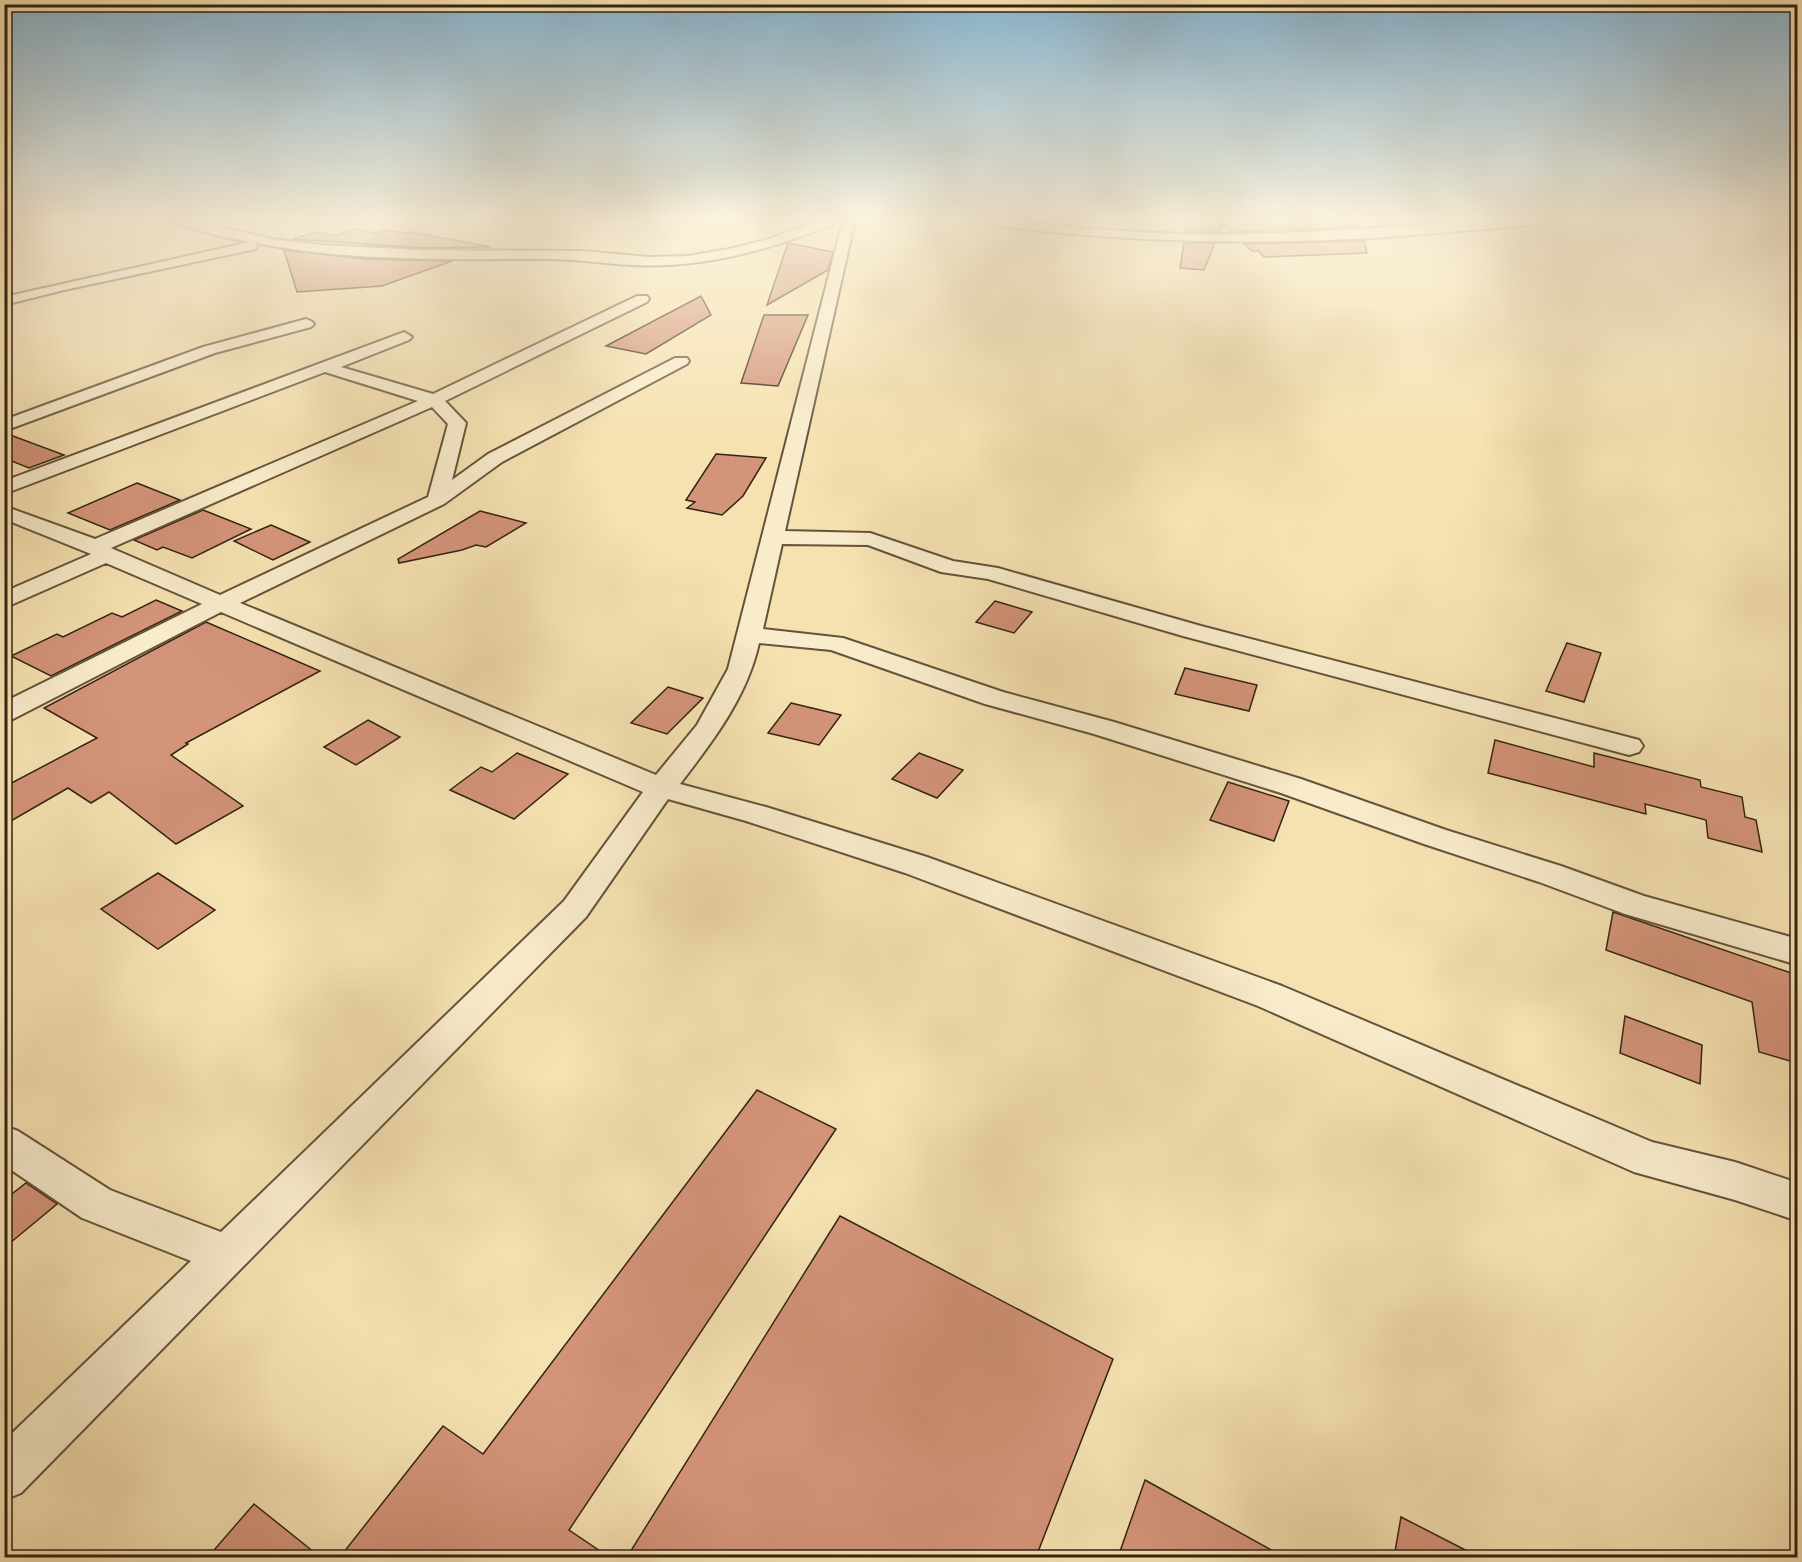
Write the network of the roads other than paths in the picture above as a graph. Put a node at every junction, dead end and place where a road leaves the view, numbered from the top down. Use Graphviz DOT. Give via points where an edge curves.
graph roads {
  1 [pos="36,293"];
  2 [pos="832,293"];
  3 [pos="642,298"];
  4 [pos="4,301"];
  5 [pos="298,323"];
  6 [pos="404,337"];
  7 [pos="681,361"];
  8 [pos="325,367"];
  9 [pos="434,400"];
  10 [pos="4,426"];
  11 [pos="4,488"];
  12 [pos="437,500"];
  13 [pos="4,512"];
  14 [pos="773,537"];
  15 [pos="101,551"];
  16 [pos="4,601"];
  17 [pos="221,603"];
  18 [pos="749,635"];
  19 [pos="4,713"];
  20 [pos="1629,746"];
  21 [pos="661,788"];
  22 [pos="1797,952"];
  23 [pos="4,1143"];
  24 [pos="1797,1202"];
  25 [pos="227,1255"];
  26 [pos="4,1476"];
  1 -- 4 [label="street"];
  2 -- 14 [label="street"];
  3 -- 9 [label="street"];
  5 -- 10 [label="street" via="209,350"];
  6 -- 8 [label="street"];
  7 -- 12 [label="street" via="495,458"];
  8 -- 9 [label="street"];
  8 -- 11 [label="street"];
  9 -- 12 [label="street" via="457,423"];
  9 -- 15 [label="street"];
  12 -- 17 [label="street"];
  13 -- 15 [label="street"];
  14 -- 18 [label="street"];
  14 -- 20 [label="street" via="870,539 949,567 990,573"];
  15 -- 16 [label="street"];
  15 -- 17 [label="street"];
  17 -- 19 [label="street"];
  17 -- 21 [label="street"];
  18 -- 21 [label="street" via="741,669 710,728"];
  18 -- 22 [label="street" via="834,643 994,699 1104,728 1291,786 1636,906"];
  21 -- 24 [label="street" via="916,865 1270,996 1648,1159"];
  21 -- 25 [label="street" via="575,909"];
  23 -- 25 [label="street" via="96,1204"];
  25 -- 26 [label="street"];
}
